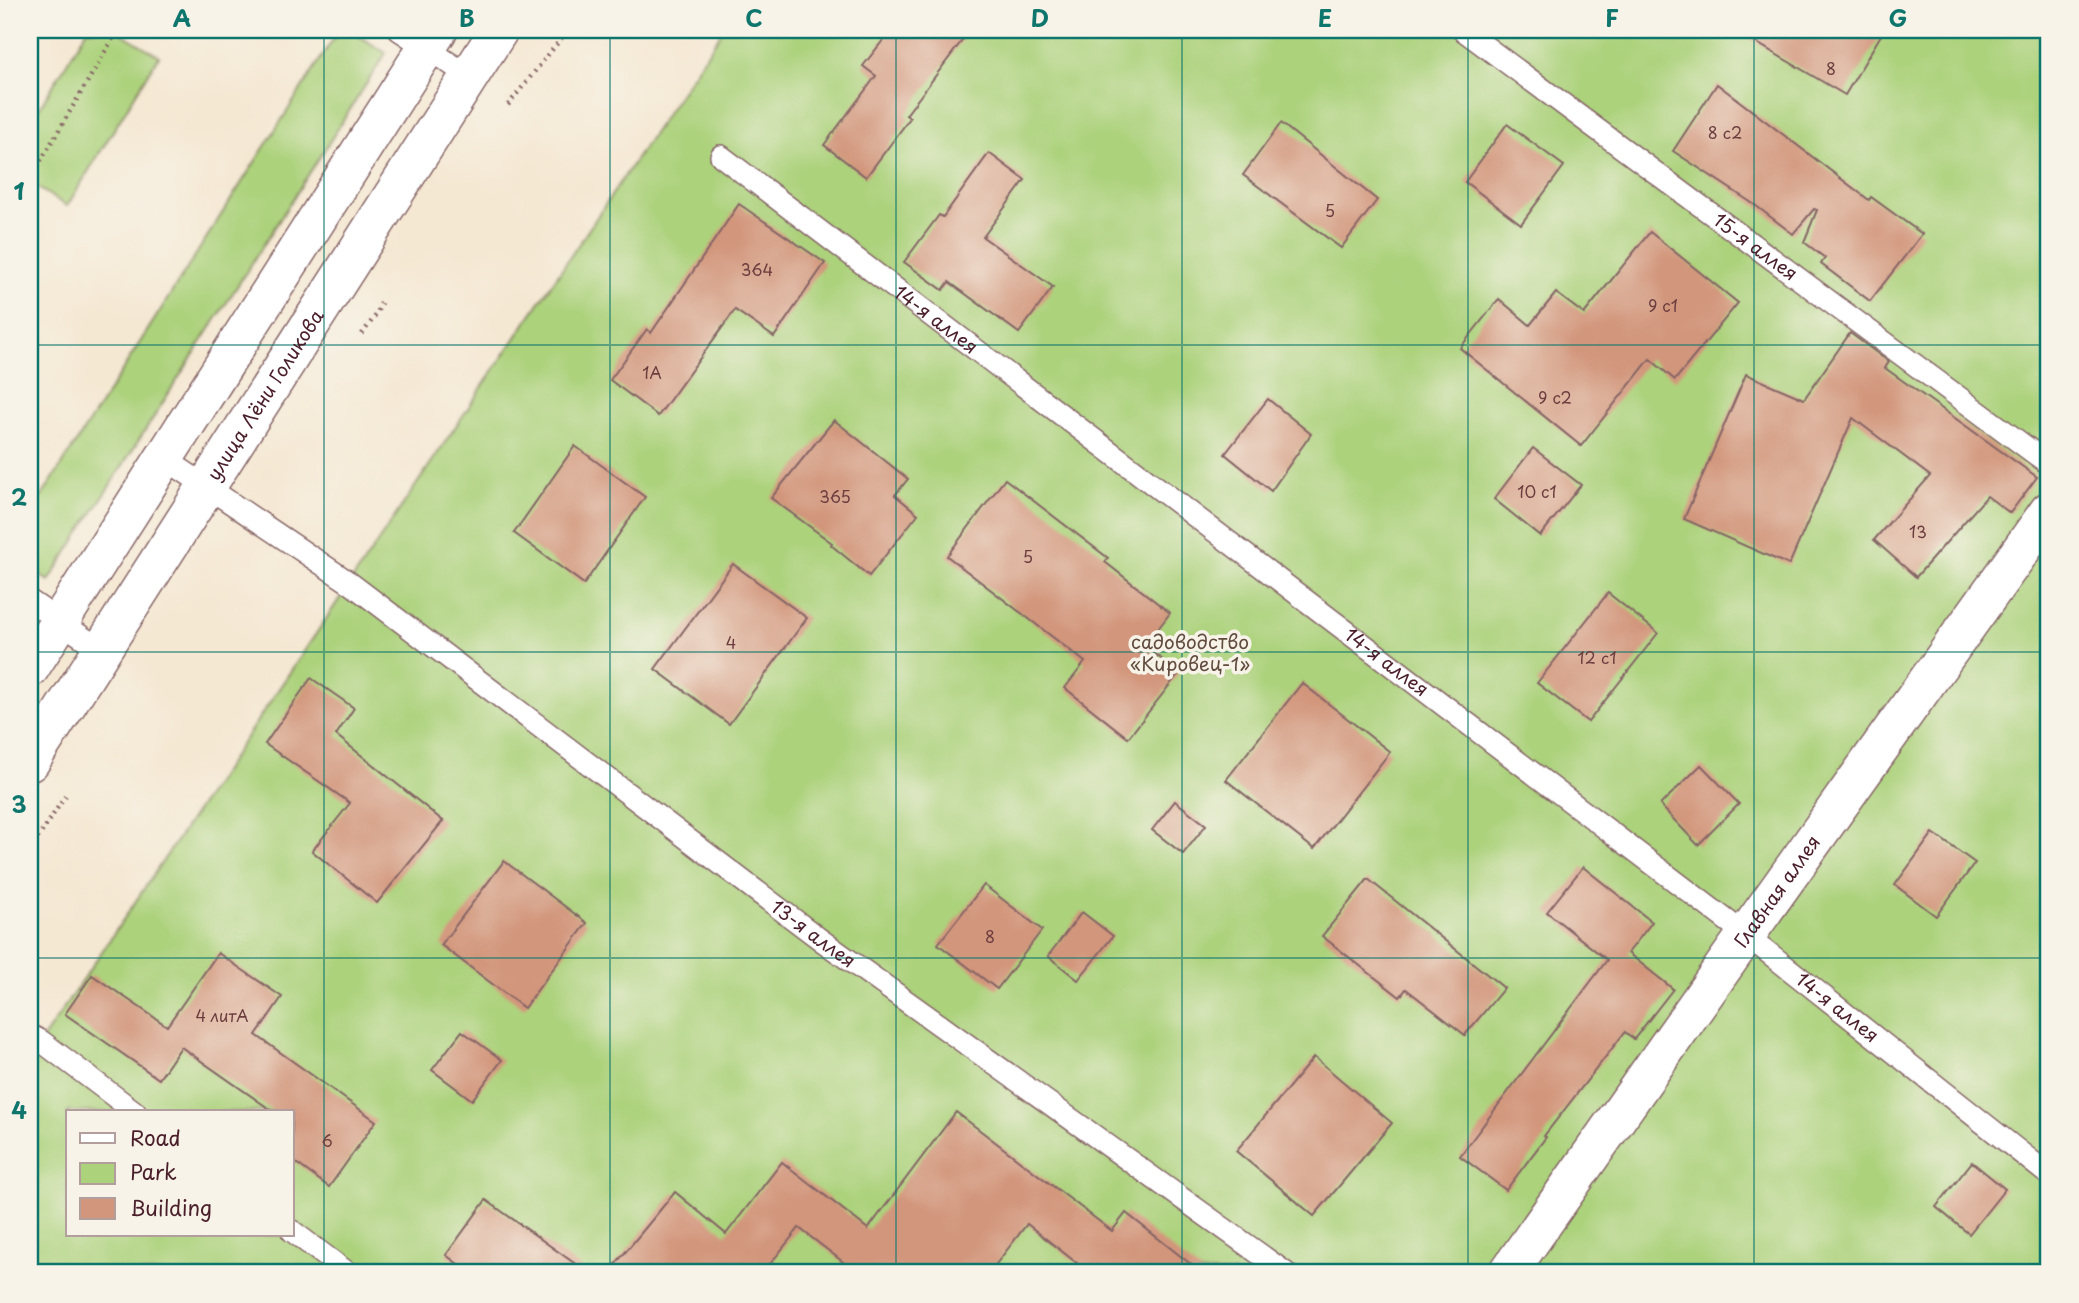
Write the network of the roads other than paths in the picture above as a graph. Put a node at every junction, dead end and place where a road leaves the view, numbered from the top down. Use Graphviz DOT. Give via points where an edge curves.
graph roads {
  1 [pos="499,30"];
  2 [pos="1463,30"];
  3 [pos="421,36"];
  4 [pos="469,76"];
  5 [pos="721,156"];
  6 [pos="164,458"];
  7 [pos="2049,464"];
  8 [pos="207,486"];
  9 [pos="2049,510"];
  10 [pos="44,611"];
  11 [pos="101,650"];
  12 [pos="30,668"];
  13 [pos="30,762"];
  14 [pos="1746,935"];
  15 [pos="35,1038"];
  16 [pos="132,1110"];
  17 [pos="2049,1175"];
  18 [pos="294,1232"];
  19 [pos="348,1273"];
  20 [pos="1286,1273"];
  21 [pos="1508,1273"];
  1 -- 4 [label="street, улица Лёни Голикова"];
  2 -- 7 [label="lane, 15-я аллея"];
  3 -- 4 [label="lane"];
  3 -- 6 [label="street"];
  4 -- 8 [label="street, улица Лёни Голикова"];
  5 -- 14 [label="lane, 14-я аллея"];
  6 -- 8 [label="lane, 13-я аллея"];
  6 -- 10 [label="street"];
  8 -- 11 [label="street, улица Лёни Голикова"];
  8 -- 20 [label="lane, 13-я аллея" via="350,583 821,940"];
  9 -- 14 [label="street, Главная аллея"];
  10 -- 11 [label="lane"];
  10 -- 12 [label="street"];
  11 -- 13 [label="street, улица Лёни Голикова"];
  14 -- 17 [label="lane, 14-я аллея"];
  14 -- 21 [label="street, Главная аллея"];
  15 -- 16 [label="lane"];
  18 -- 19 [label="lane"];
}
